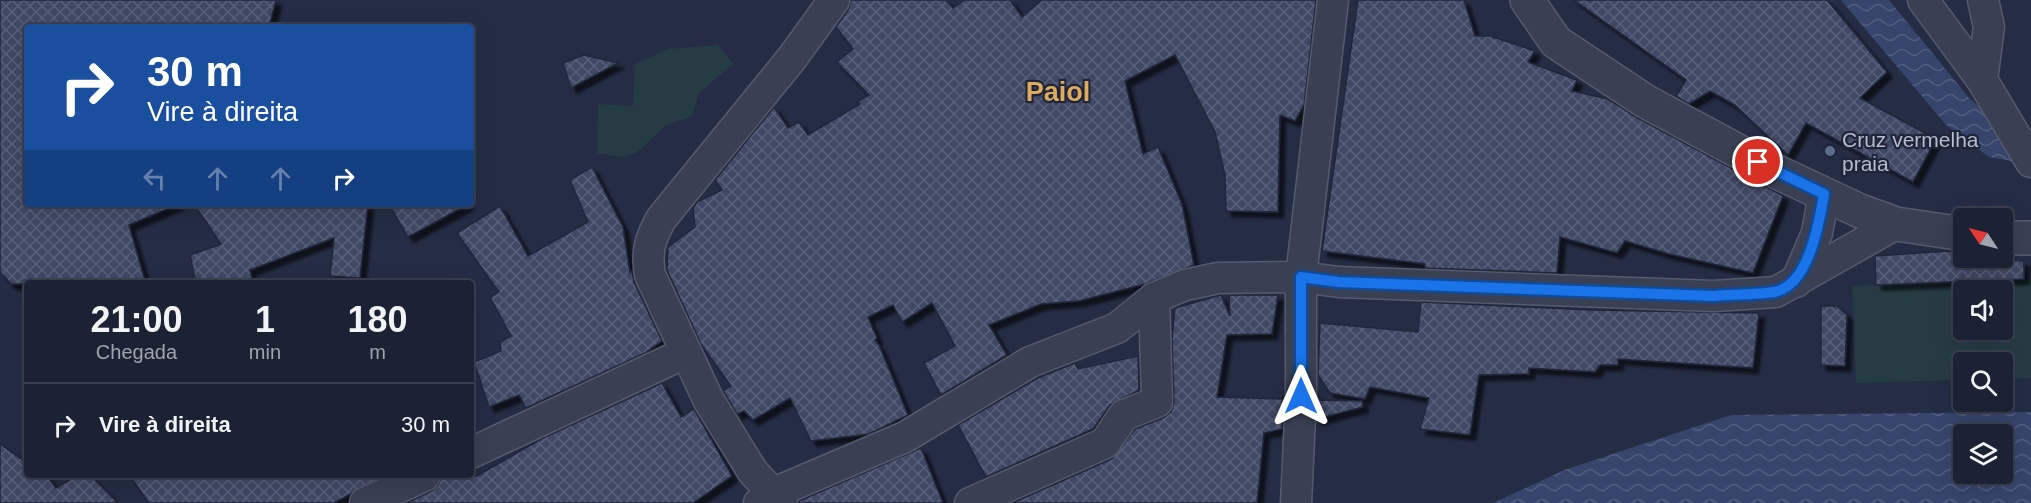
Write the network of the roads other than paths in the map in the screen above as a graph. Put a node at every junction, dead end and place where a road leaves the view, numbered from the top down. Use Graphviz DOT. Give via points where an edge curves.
graph roads {
  1 [pos="834,0"];
  2 [pos="1333,0"];
  3 [pos="1527,0"];
  4 [pos="1923,0"];
  5 [pos="1983,0"];
  6 [pos="1982,80"];
  7 [pos="2031,162"];
  8 [pos="1824,194"];
  9 [pos="1896,224"];
  10 [pos="1953,232"];
  11 [pos="2013,238"];
  12 [pos="2031,238"];
  13 [pos="1301,277"];
  14 [pos="1796,282"];
  15 [pos="1154,298"];
  16 [pos="685,353"];
  17 [pos="474,452"];
  18 [pos="420,478"];
  19 [pos="772,500"];
  20 [pos="365,503"];
  21 [pos="970,503"];
  22 [pos="1296,503"];
  1 -- 16 [label="street" via="650,238 646,254 650,275"];
  2 -- 13 [label="street"];
  3 -- 8 [label="street" via="1556,42 1645,101"];
  4 -- 6 [label="street"];
  5 -- 6 [label="street" via="1989,27"];
  6 -- 7 [label="street"];
  8 -- 9 [label="street"];
  8 -- 14 [label="street" via="1817,233"];
  9 -- 10 [label="street"];
  9 -- 14 [label="street"];
  11 -- 12 [label="street"];
  13 -- 14 [label="street" via="1338,282 1714,296 1776,292"];
  13 -- 15 [label="street" via="1218,278 1185,285"];
  13 -- 22 [label="street"];
  15 -- 19 [label="street" via="1117,328 1030,362 905,437"];
  15 -- 21 [label="street" via="1157,402 1124,415 1105,442"];
  16 -- 17 [label="street"];
  16 -- 19 [label="street" via="734,443"];
  18 -- 20 [label="street"];
}
